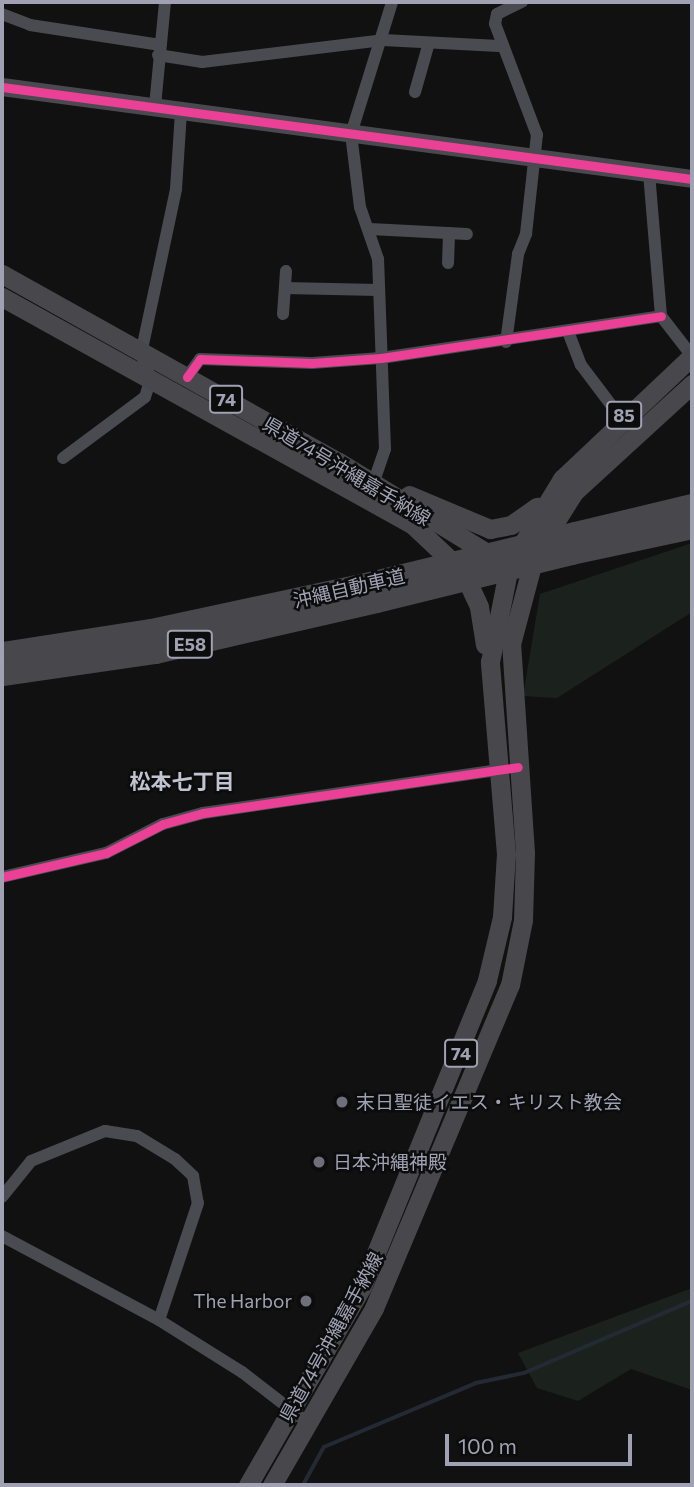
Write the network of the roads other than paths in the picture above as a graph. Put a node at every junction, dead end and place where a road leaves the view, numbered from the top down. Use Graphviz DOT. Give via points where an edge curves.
graph roads {
  1 [pos="165,2"];
  2 [pos="392,2"];
  3 [pos="522,2"];
  4 [pos="2,14"];
  5 [pos="383,40"];
  6 [pos="428,46"];
  7 [pos="499,46"];
  8 [pos="159,50"];
  9 [pos="2,87"];
  10 [pos="415,92"];
  11 [pos="155,106"];
  12 [pos="181,111"];
  13 [pos="351,134"];
  14 [pos="535,158"];
  15 [pos="649,173"];
  16 [pos="692,178"];
  17 [pos="370,229"];
  18 [pos="449,233"];
  19 [pos="467,234"];
  20 [pos="448,263"];
  21 [pos="286,271"];
  22 [pos="2,274"];
  23 [pos="285,288"];
  24 [pos="378,290"];
  25 [pos="2,298"];
  26 [pos="283,314"];
  27 [pos="661,316"];
  28 [pos="569,334"];
  29 [pos="506,342"];
  30 [pos="141,354"];
  31 [pos="692,356"];
  32 [pos="382,358"];
  33 [pos="187,377"];
  34 [pos="151,379"];
  35 [pos="692,384"];
  36 [pos="621,418"];
  37 [pos="63,458"];
  38 [pos="374,481"];
  39 [pos="692,505"];
  40 [pos="541,506"];
  41 [pos="412,524"];
  42 [pos="692,527"];
  43 [pos="573,543"];
  44 [pos="508,570"];
  45 [pos="526,579"];
  46 [pos="373,592"];
  47 [pos="2,653"];
  48 [pos="490,662"];
  49 [pos="2,674"];
  50 [pos="508,769"];
  51 [pos="2,877"];
  52 [pos="2,1197"];
  53 [pos="2,1236"];
  54 [pos="159,1320"];
  55 [pos="292,1411"];
  56 [pos="308,1423"];
  57 [pos="248,1485"];
  58 [pos="272,1485"];
  1 -- 8 [label="street"];
  2 -- 5 [label="street"];
  3 -- 7 [label="street" via="497,14"];
  4 -- 8 [label="street"];
  5 -- 6 [label="street"];
  5 -- 8 [label="street" via="202,62"];
  5 -- 13 [label="street"];
  6 -- 7 [label="street"];
  6 -- 10 [label="street"];
  7 -- 14 [label="street" via="537,135"];
  8 -- 11 [label="street"];
  9 -- 11 [label="street"];
  11 -- 12 [label="street"];
  12 -- 13 [label="street"];
  12 -- 30 [label="street" via="176,189"];
  13 -- 14 [label="street"];
  13 -- 17 [label="street" via="360,207"];
  14 -- 15 [label="street"];
  14 -- 29 [label="street"];
  15 -- 16 [label="street"];
  15 -- 27 [label="street"];
  17 -- 18 [label="street"];
  17 -- 24 [label="street" via="378,259"];
  18 -- 19 [label="street"];
  18 -- 20 [label="street"];
  21 -- 23 [label="street"];
  22 -- 30 [label="main road, 県道74号沖縄嘉手納線 / 74"];
  23 -- 24 [label="street"];
  23 -- 26 [label="street"];
  24 -- 32 [label="street"];
  25 -- 34 [label="main road, 県道74号沖縄嘉手納線 / 74"];
  27 -- 28 [label="street"];
  27 -- 31 [label="street"];
  28 -- 29 [label="street"];
  28 -- 36 [label="street" via="581,365"];
  29 -- 32 [label="street"];
  30 -- 33 [label="main road, 県道74号沖縄嘉手納線 / 74"];
  30 -- 34 [label="street"];
  31 -- 36 [label="main road, 85"];
  32 -- 33 [label="street" via="312,363 200,359"];
  32 -- 38 [label="street" via="385,449"];
  33 -- 38 [label="main road, 県道74号沖縄嘉手納線 / 74"];
  34 -- 37 [label="street" via="145,397"];
  34 -- 41 [label="main road, 県道74号沖縄嘉手納線 / 74"];
  35 -- 45 [label="main road, 85" via="574,492 544,537"];
  36 -- 40 [label="main road, 85"];
  38 -- 40 [label="main road" via="490,529 511,525"];
  38 -- 44 [label="main road, 県道74号沖縄嘉手納線 / 74"];
  39 -- 43 [label="highway, 沖縄自動車道 / E58"];
  40 -- 44 [label="main road, 85"];
  41 -- 44 [label="main road, 県道74号沖縄嘉手納線 / 74"];
  41 -- 48 [label="main road" via="468,581"];
  42 -- 43 [label="highway, 沖縄自動車道 / E58"];
  43 -- 46 [label="highway, 沖縄自動車道 / E58, bridge"];
  44 -- 45 [label="main road, 県道74号沖縄嘉手納線 / 74"];
  44 -- 48 [label="main road, 県道74号沖縄嘉手納線 / 74"];
  45 -- 50 [label="main road, 県道74号沖縄嘉手納線 / 74" via="514,622"];
  46 -- 47 [label="highway, 沖縄自動車道 / E58"];
  46 -- 49 [label="highway, 沖縄自動車道 / E58" via="155,652"];
  48 -- 50 [label="main road, 県道74号沖縄嘉手納線 / 74"];
  50 -- 51 [label="street" via="203,813 163,824 106,853"];
  50 -- 55 [label="main road, 県道74号沖縄嘉手納線 / 74" via="502,917 487,980 362,1287"];
  50 -- 56 [label="main road, 県道74号沖縄嘉手納線 / 74" via="523,920 510,985 374,1308"];
  52 -- 54 [label="street" via="31,1161 105,1131 137,1136 176,1159 193,1176 198,1203"];
  53 -- 54 [label="street"];
  54 -- 55 [label="street"];
  55 -- 56 [label="street"];
  55 -- 57 [label="main road, 県道74号沖縄嘉手納線 / 74"];
  56 -- 58 [label="main road, 県道74号沖縄嘉手納線 / 74"];
}
